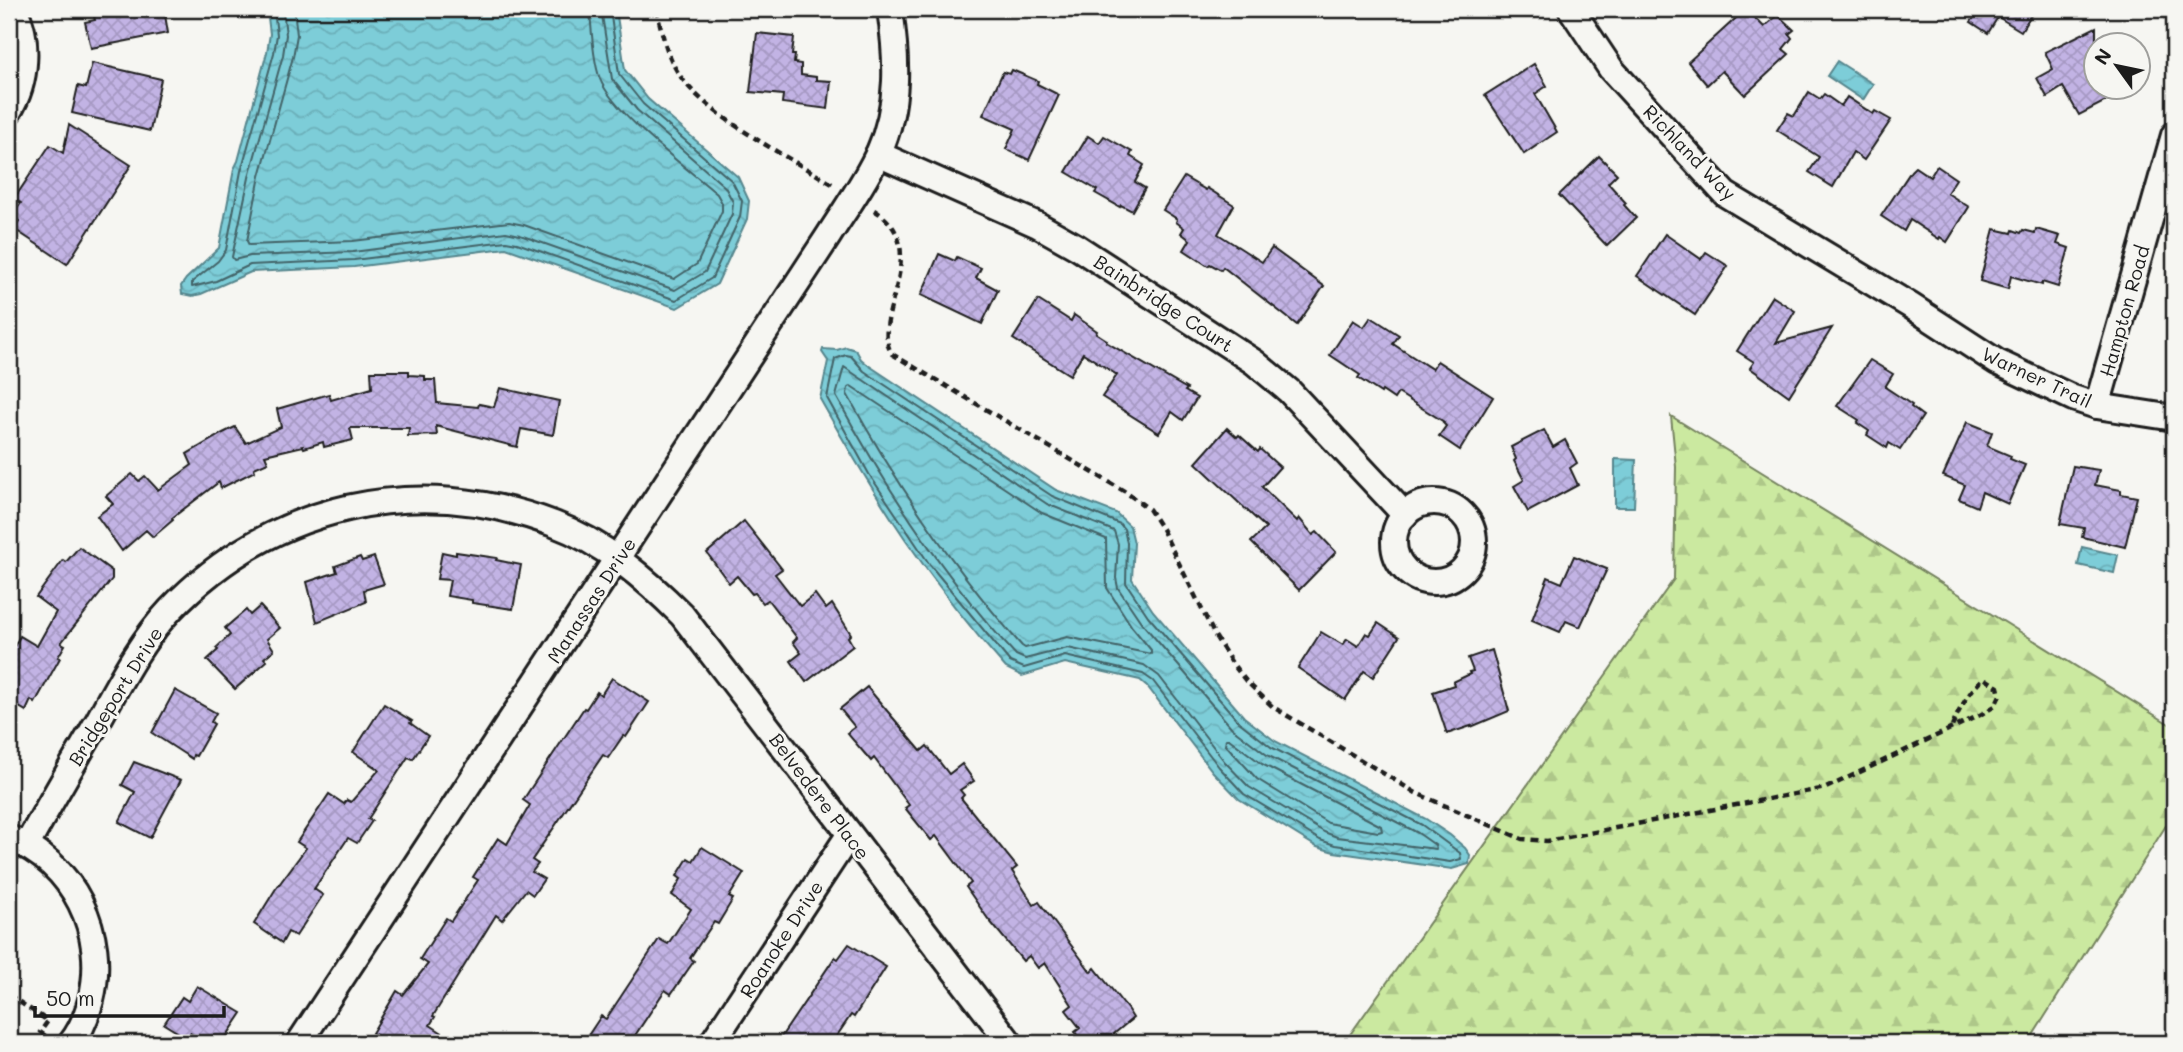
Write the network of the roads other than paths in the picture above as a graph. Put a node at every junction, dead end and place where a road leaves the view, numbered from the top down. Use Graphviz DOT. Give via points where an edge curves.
graph roads {
  1 [pos="14,9"];
  2 [pos="890,9"];
  3 [pos="1571,9"];
  4 [pos="9,111"];
  5 [pos="2174,135"];
  6 [pos="878,154"];
  7 [pos="1911,306"];
  8 [pos="2097,406"];
  9 [pos="2174,418"];
  10 [pos="1405,514"];
  11 [pos="617,560"];
  12 [pos="849,835"];
  13 [pos="18,842"];
  14 [pos="76,1042"];
  15 [pos="299,1043"];
  16 [pos="712,1043"];
  17 [pos="1010,1043"];
  1 -- 4 [label="street" via="22,28 25,65"];
  2 -- 6 [label="street, Manassas Drive" via="897,54 894,95"];
  3 -- 7 [label="street, Richland Way" via="1611,69 1725,194"];
  5 -- 8 [label="street, Hampton Road"];
  6 -- 10 [label="street, Bainbridge Court" via="1058,236 1254,362 1289,391"];
  6 -- 11 [label="street, Manassas Drive"];
  7 -- 8 [label="street, Warner Trail" via="1997,362"];
  8 -- 9 [label="street, Warner Trail"];
  11 -- 12 [label="street, Belvedere Place" via="682,615"];
  11 -- 13 [label="street, Bridgeport Drive" via="555,524 506,509 444,500 379,501 284,529 213,571 168,612"];
  11 -- 15 [label="street, Manassas Drive"];
  12 -- 16 [label="street, Roanoke Drive"];
  12 -- 17 [label="street, Belvedere Place"];
  13 -- 14 [label="street" via="62,874 90,925 96,957 94,986"];
}
